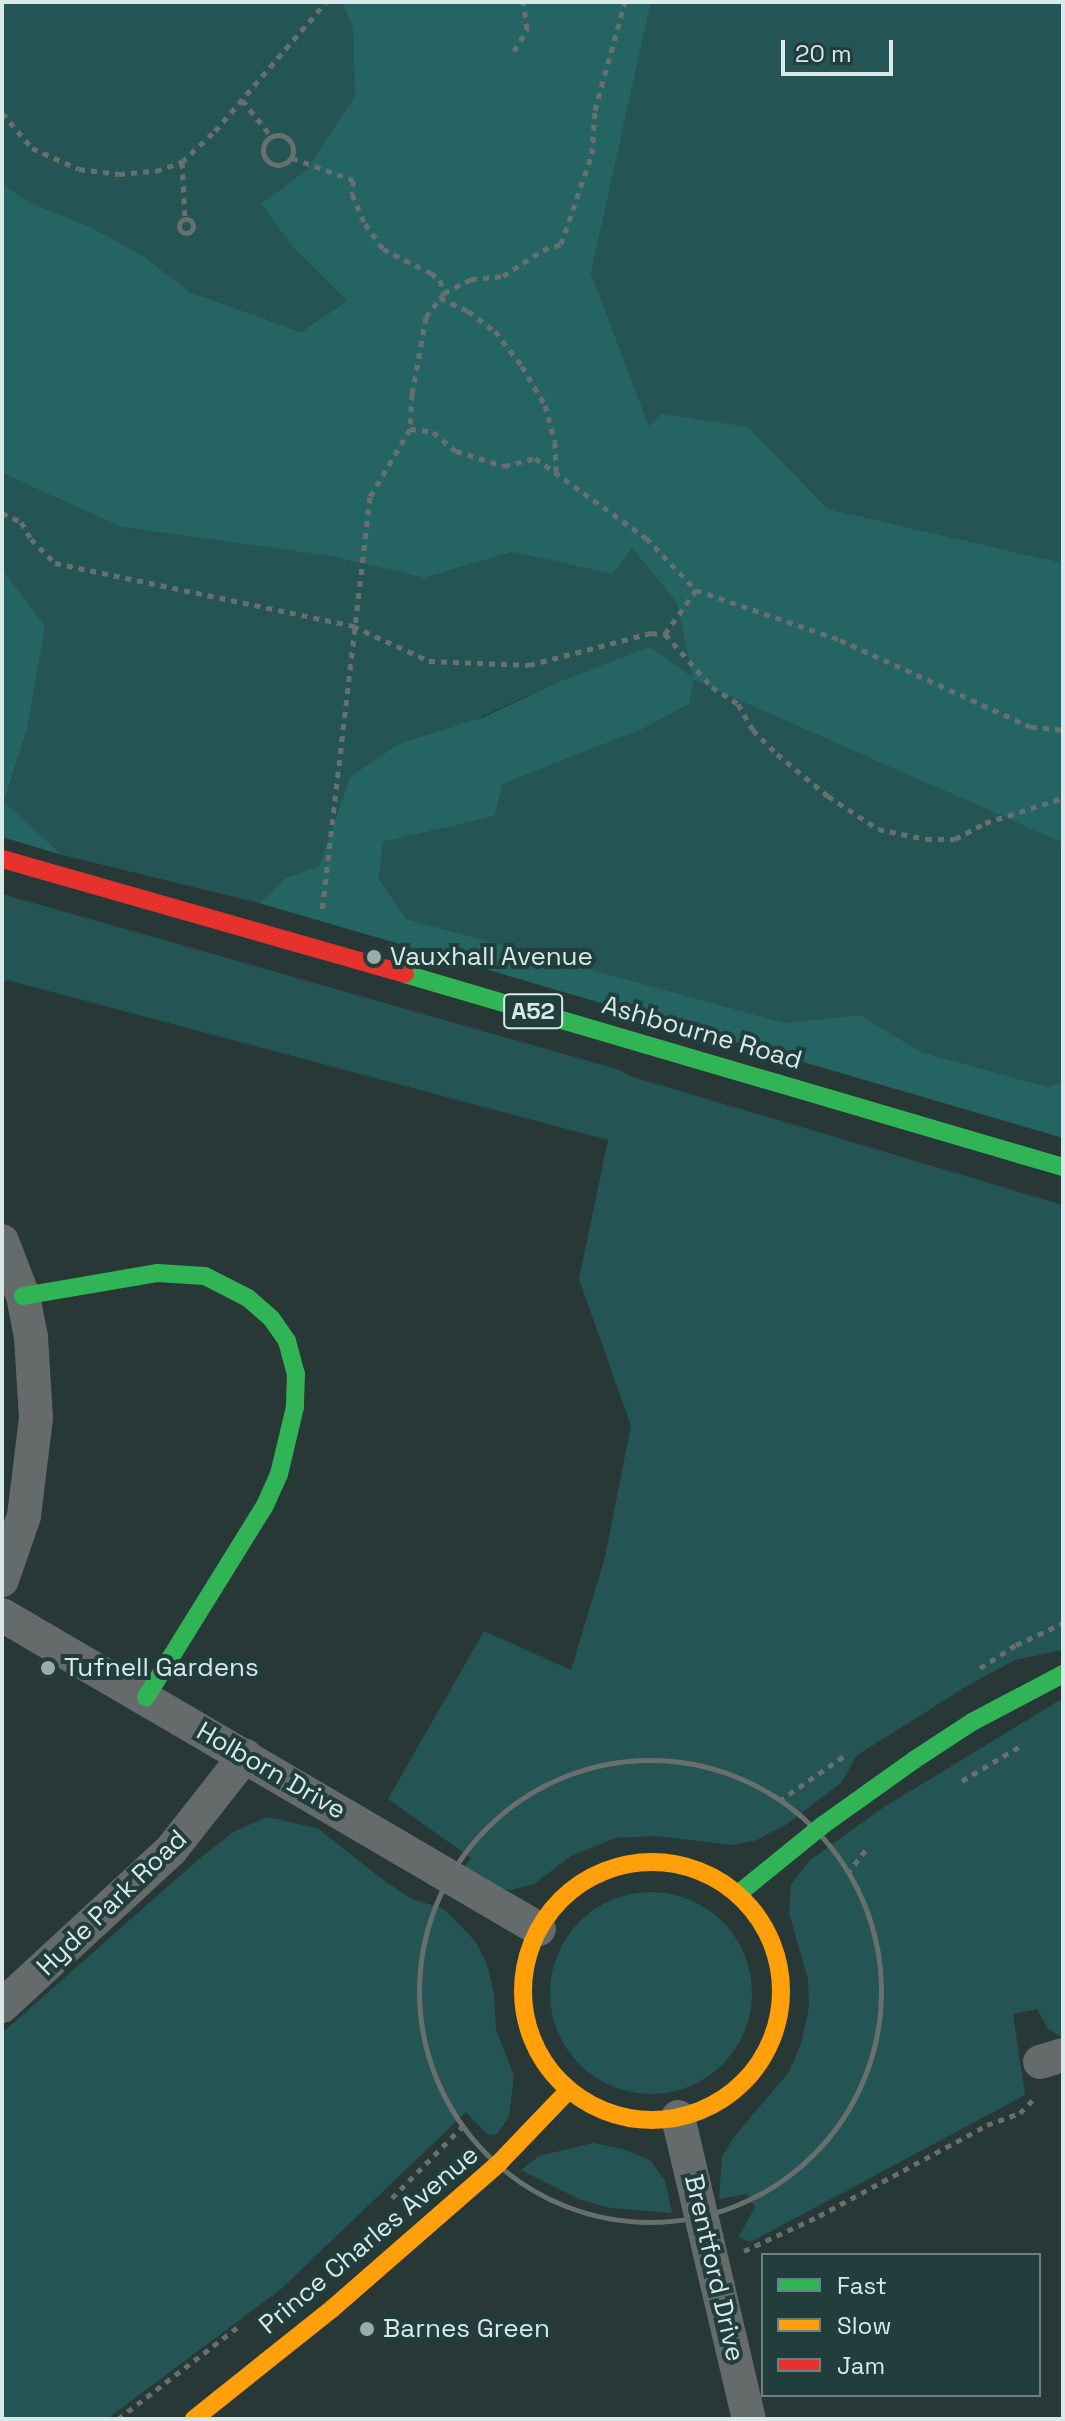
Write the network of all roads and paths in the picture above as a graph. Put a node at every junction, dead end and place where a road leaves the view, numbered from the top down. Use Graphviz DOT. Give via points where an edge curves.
graph roads {
  1 [pos="326,2"];
  2 [pos="523,2"];
  3 [pos="625,2"];
  4 [pos="514,51"];
  5 [pos="242,100"];
  6 [pos="2,113"];
  7 [pos="272,137"];
  8 [pos="292,158"];
  9 [pos="182,162"];
  10 [pos="185,219"];
  11 [pos="442,296"];
  12 [pos="410,429"];
  13 [pos="556,472"];
  14 [pos="2,513"];
  15 [pos="696,590"];
  16 [pos="353,626"];
  17 [pos="665,634"];
  18 [pos="1063,730"];
  19 [pos="1063,798"];
  20 [pos="2,859"];
  21 [pos="321,918"];
  22 [pos="1063,1167"];
  23 [pos="2,1241"];
  24 [pos="23,1296"];
  25 [pos="2,1580"];
  26 [pos="2,1615"];
  27 [pos="1063,1674"];
  28 [pos="146,1697"];
  29 [pos="1029,1741"];
  30 [pos="245,1756"];
  31 [pos="953,1787"];
  32 [pos="815,1832"];
  33 [pos="876,1840"];
  34 [pos="847,1874"];
  35 [pos="448,1878"];
  36 [pos="738,1894"];
  37 [pos="539,1929"];
  38 [pos="2,2006"];
  39 [pos="1051,2058"];
  40 [pos="569,2090"];
  41 [pos="678,2117"];
  42 [pos="462,2127"];
  43 [pos="499,2163"];
  44 [pos="385,2204"];
  45 [pos="704,2217"];
  46 [pos="717,2276"];
  47 [pos="245,2322"];
  48 [pos="118,2419"];
  49 [pos="194,2419"];
  50 [pos="749,2419"];
  1 -- 5 [label="path"];
  2 -- 4 [label="path" via="527,29"];
  3 -- 11 [label="path" via="595,110 592,154 561,244 503,276 471,279"];
  5 -- 7 [label="path"];
  5 -- 9 [label="path"];
  6 -- 9 [label="path" via="32,148 79,169 119,174"];
  7 -- 8 [label="path" via="290,140"];
  7 -- 8 [label="path" via="264,143 265,159 278,166"];
  8 -- 11 [label="path" via="353,180 352,194 365,224 383,249 440,280"];
  9 -- 10 [label="path"];
  11 -- 12 [label="path" via="426,317"];
  11 -- 13 [label="path" via="495,331 522,366 545,405"];
  12 -- 13 [label="path" via="433,432 456,451 504,466 535,458"];
  12 -- 16 [label="path" via="370,497"];
  13 -- 15 [label="path" via="646,538"];
  14 -- 16 [label="path" via="21,522 55,563"];
  15 -- 17 [label="path"];
  15 -- 18 [label="path" via="840,640 1031,727"];
  16 -- 17 [label="path" via="429,661 489,664 529,665 651,633"];
  16 -- 21 [label="path"];
  17 -- 19 [label="path" via="712,687 738,704 753,730 777,754 878,829 955,839 985,823"];
  20 -- 22 [label="main road, Ashbourne Road / A52"];
  23 -- 24 [label="street"];
  24 -- 25 [label="street" via="35,1378 32,1469 20,1532"];
  24 -- 28 [label="main road" via="158,1273 205,1276 248,1298 287,1341 296,1374 295,1407 279,1474 264,1507"];
  26 -- 28 [label="street, Holborn Drive"];
  27 -- 32 [label="main road" via="972,1722"];
  28 -- 30 [label="street, Holborn Drive"];
  29 -- 31 [label="path"];
  30 -- 35 [label="street, Holborn Drive"];
  30 -- 38 [label="street, Hyde Park Road" via="171,1850"];
  32 -- 34 [label="path"];
  32 -- 35 [label="path" via="795,1811 746,1784 670,1762 624,1761 574,1772 513,1806 463,1849"];
  32 -- 36 [label="main road"];
  33 -- 34 [label="path"];
  34 -- 45 [label="path" via="870,1922 880,1977 872,2065 840,2125 809,2161 737,2208"];
  35 -- 37 [label="street, Holborn Drive"];
  35 -- 42 [label="path" via="429,1916 419,2007 436,2079"];
  36 -- 37 [label="main road" via="687,1867 630,1864 577,1886"];
  36 -- 41 [label="main road" via="771,1940 779,1967 777,2024 751,2074 718,2101"];
  37 -- 40 [label="main road" via="523,1985 525,2015 534,2043"];
  39 -- 46 [label="path" via="1036,2100 1020,2113 731,2257"];
  40 -- 41 [label="main road" via="620,2116"];
  40 -- 43 [label="main road, Prince Charles Avenue"];
  41 -- 45 [label="street, Brentford Drive"];
  42 -- 43 [label="path"];
  42 -- 44 [label="path"];
  43 -- 45 [label="path" via="524,2184 597,2212 644,2219"];
  43 -- 49 [label="main road, Prince Charles Avenue" via="333,2308"];
  45 -- 46 [label="street, Brentford Drive"];
  46 -- 50 [label="street, Brentford Drive"];
  47 -- 48 [label="path"];
}
